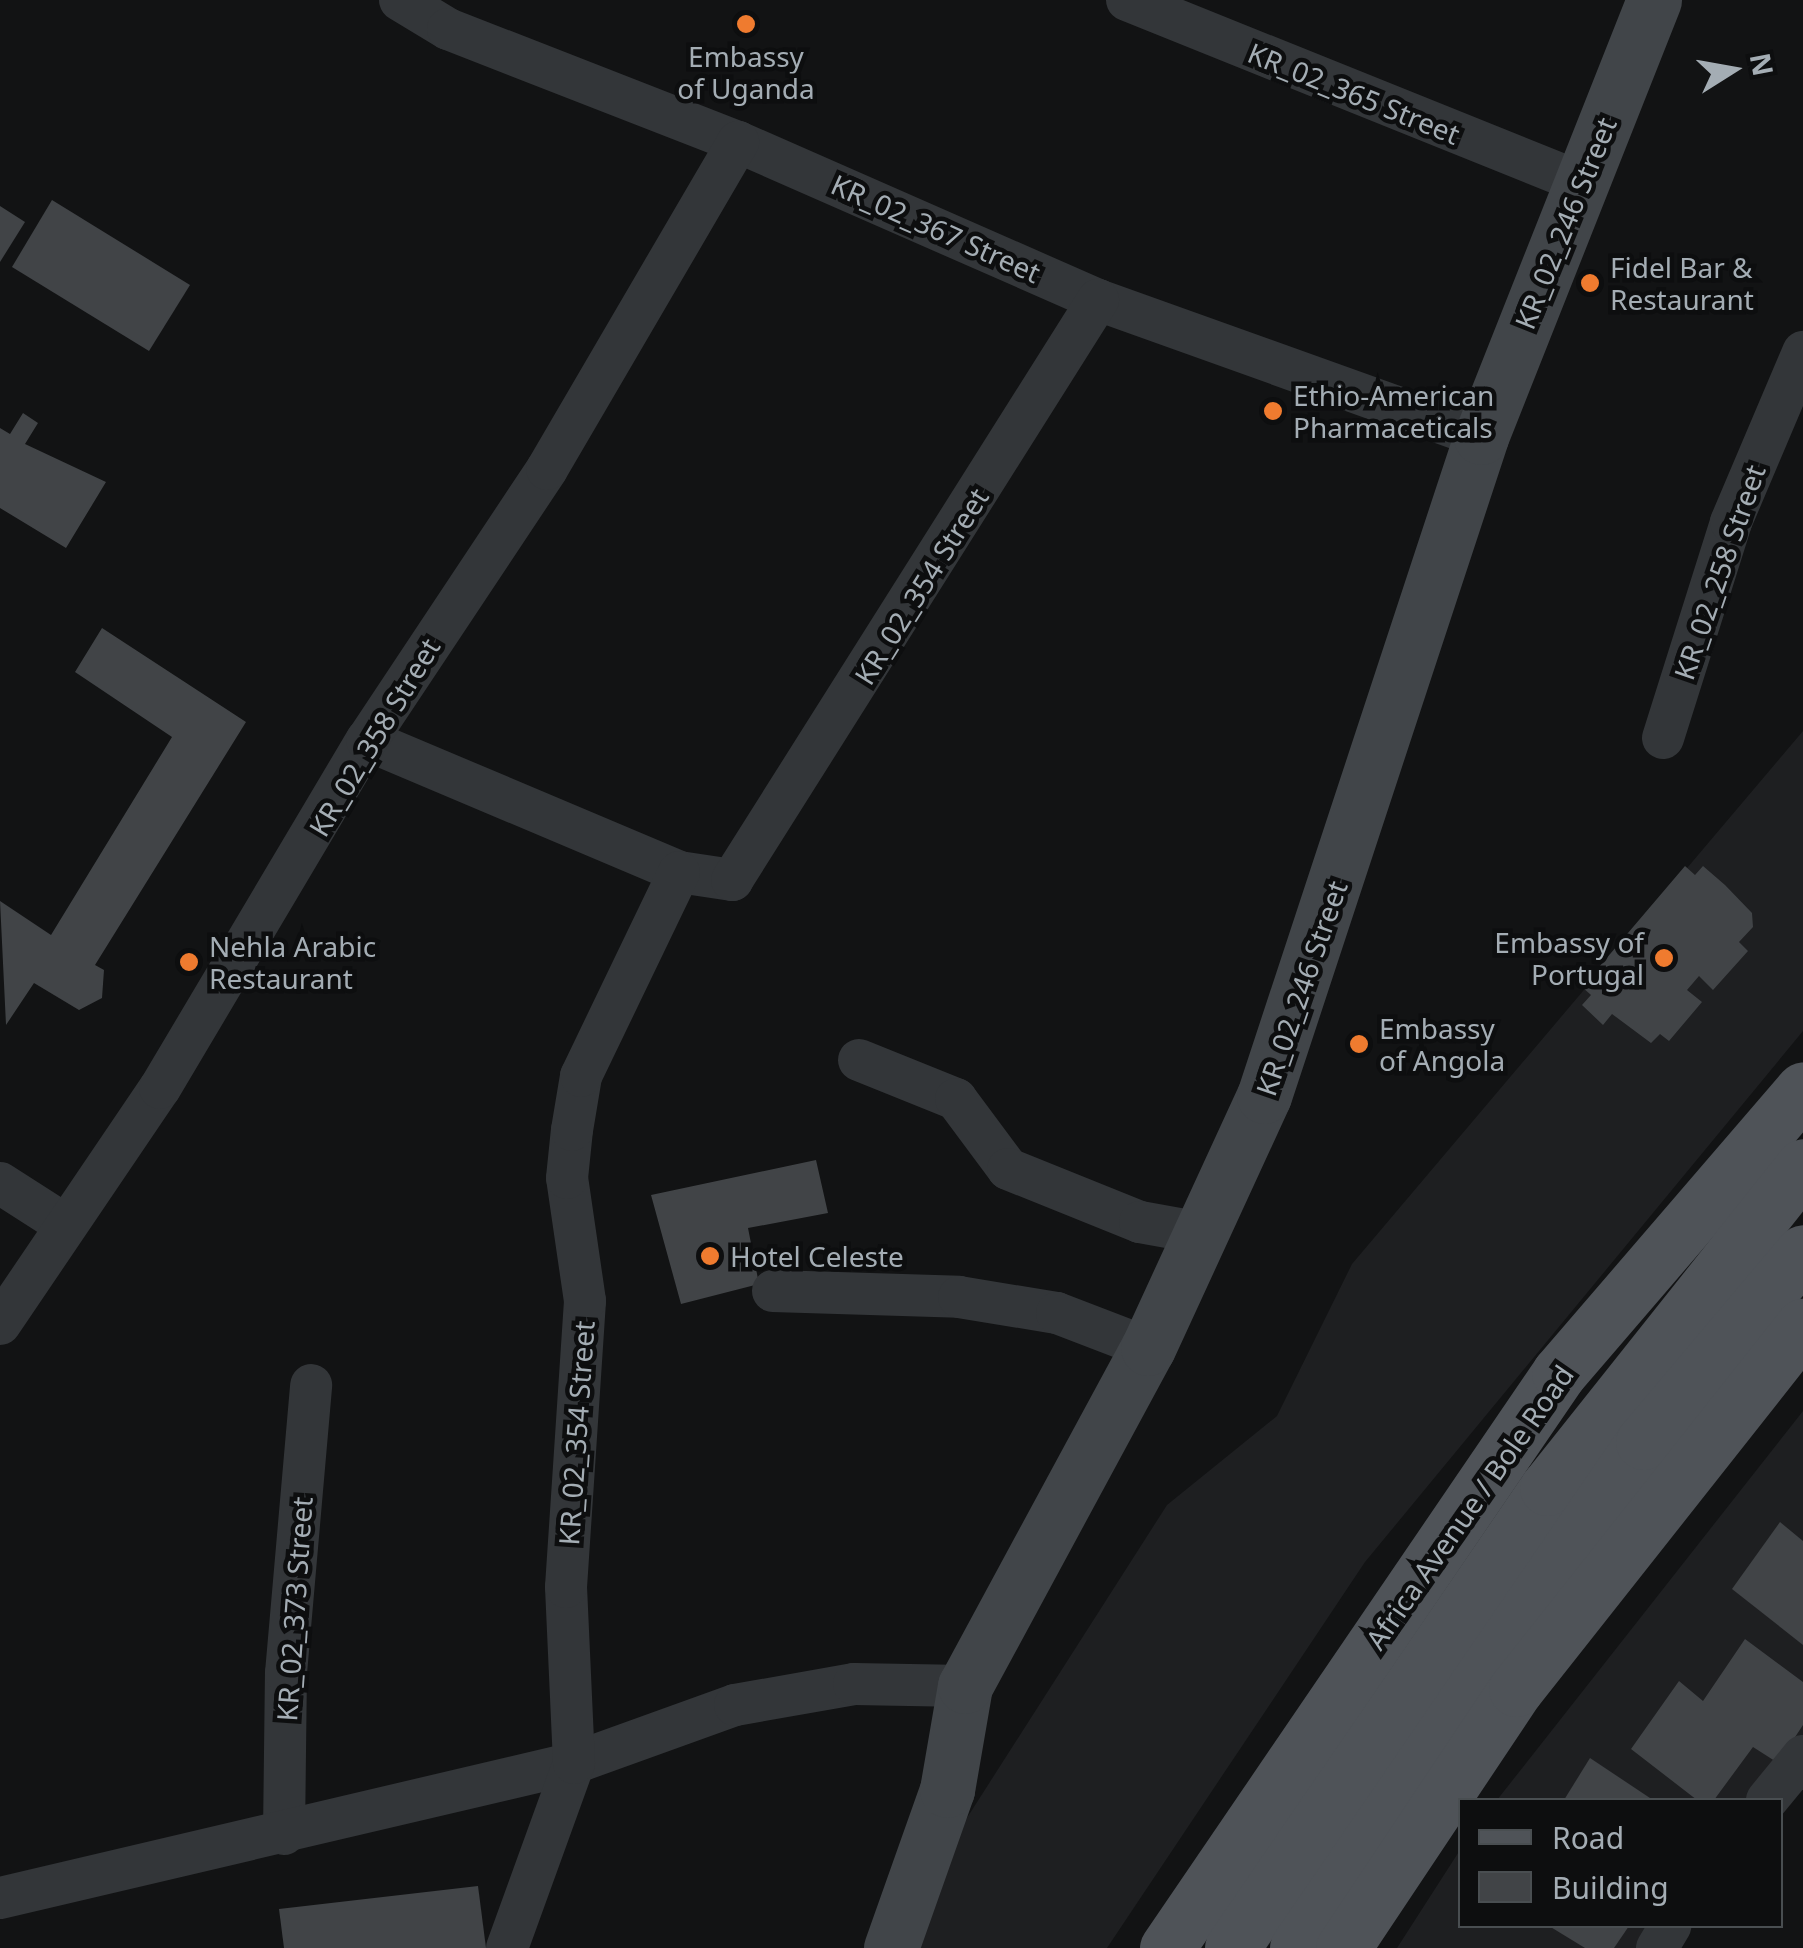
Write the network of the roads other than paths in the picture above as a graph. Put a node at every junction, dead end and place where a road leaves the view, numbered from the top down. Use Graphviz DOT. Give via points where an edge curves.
graph roads {
  1 [pos="400,0"];
  2 [pos="1128,0"];
  3 [pos="1654,0"];
  4 [pos="738,142"];
  5 [pos="1582,183"];
  6 [pos="1098,300"];
  7 [pos="1803,352"];
  8 [pos="1480,437"];
  9 [pos="1663,738"];
  10 [pos="367,740"];
  11 [pos="679,872"];
  12 [pos="859,1060"];
  13 [pos="1803,1089"];
  14 [pos="1803,1166"];
  15 [pos="0,1184"];
  16 [pos="64,1224"];
  17 [pos="1201,1233"];
  18 [pos="1803,1252"];
  19 [pos="774,1291"];
  20 [pos="0,1324"];
  21 [pos="1803,1326"];
  22 [pos="1148,1348"];
  23 [pos="312,1385"];
  24 [pos="965,1686"];
  25 [pos="1803,1756"];
  26 [pos="574,1764"];
  27 [pos="1768,1798"];
  28 [pos="284,1834"];
  29 [pos="0,1898"];
  30 [pos="508,1948"];
  31 [pos="891,1948"];
  32 [pos="1167,1948"];
  33 [pos="1232,1948"];
  34 [pos="1297,1948"];
  35 [pos="1343,1948"];
  1 -- 4 [label="street, KR_02_367 Street" via="554,74"];
  2 -- 5 [label="street, KR_02_365 Street"];
  3 -- 5 [label="street, KR_02_246 Street"];
  4 -- 6 [label="street, KR_02_367 Street"];
  4 -- 10 [label="street, KR_02_358 Street" via="547,469"];
  5 -- 8 [label="street, KR_02_246 Street"];
  6 -- 8 [label="street, KR_02_367 Street"];
  6 -- 11 [label="street, KR_02_354 Street" via="743,870 710,884"];
  7 -- 9 [label="street, KR_02_258 Street" via="1731,522"];
  8 -- 17 [label="street, KR_02_246 Street" via="1300,1003"];
  10 -- 11 [label="street"];
  10 -- 16 [label="street, KR_02_358 Street" via="223,988"];
  11 -- 26 [label="street, KR_02_354 Street" via="581,1076 572,1130 567,1178 585,1300 566,1587"];
  12 -- 17 [label="street" via="956,1099 1008,1168 1140,1222"];
  13 -- 32 [label="main road, Africa Avenue / Bole Road" via="1559,1373"];
  14 -- 33 [label="main road, Africa Avenue / Bole Road" via="1547,1488"];
  15 -- 16 [label="street"];
  16 -- 20 [label="street, KR_02_358 Street"];
  17 -- 22 [label="street, KR_02_246 Street"];
  18 -- 34 [label="main road" via="1644,1442"];
  19 -- 22 [label="street" via="959,1297 1056,1313"];
  21 -- 35 [label="main road" via="1516,1690"];
  22 -- 24 [label="street, KR_02_246 Street"];
  23 -- 28 [label="street, KR_02_373 Street" via="286,1673"];
  24 -- 26 [label="street" via="854,1684 735,1705"];
  24 -- 31 [label="street, KR_02_246 Street" via="947,1790"];
  25 -- 27 [label="street"];
  26 -- 28 [label="street"];
  26 -- 30 [label="street, KR_02_354 Street"];
  28 -- 29 [label="street"];
}
